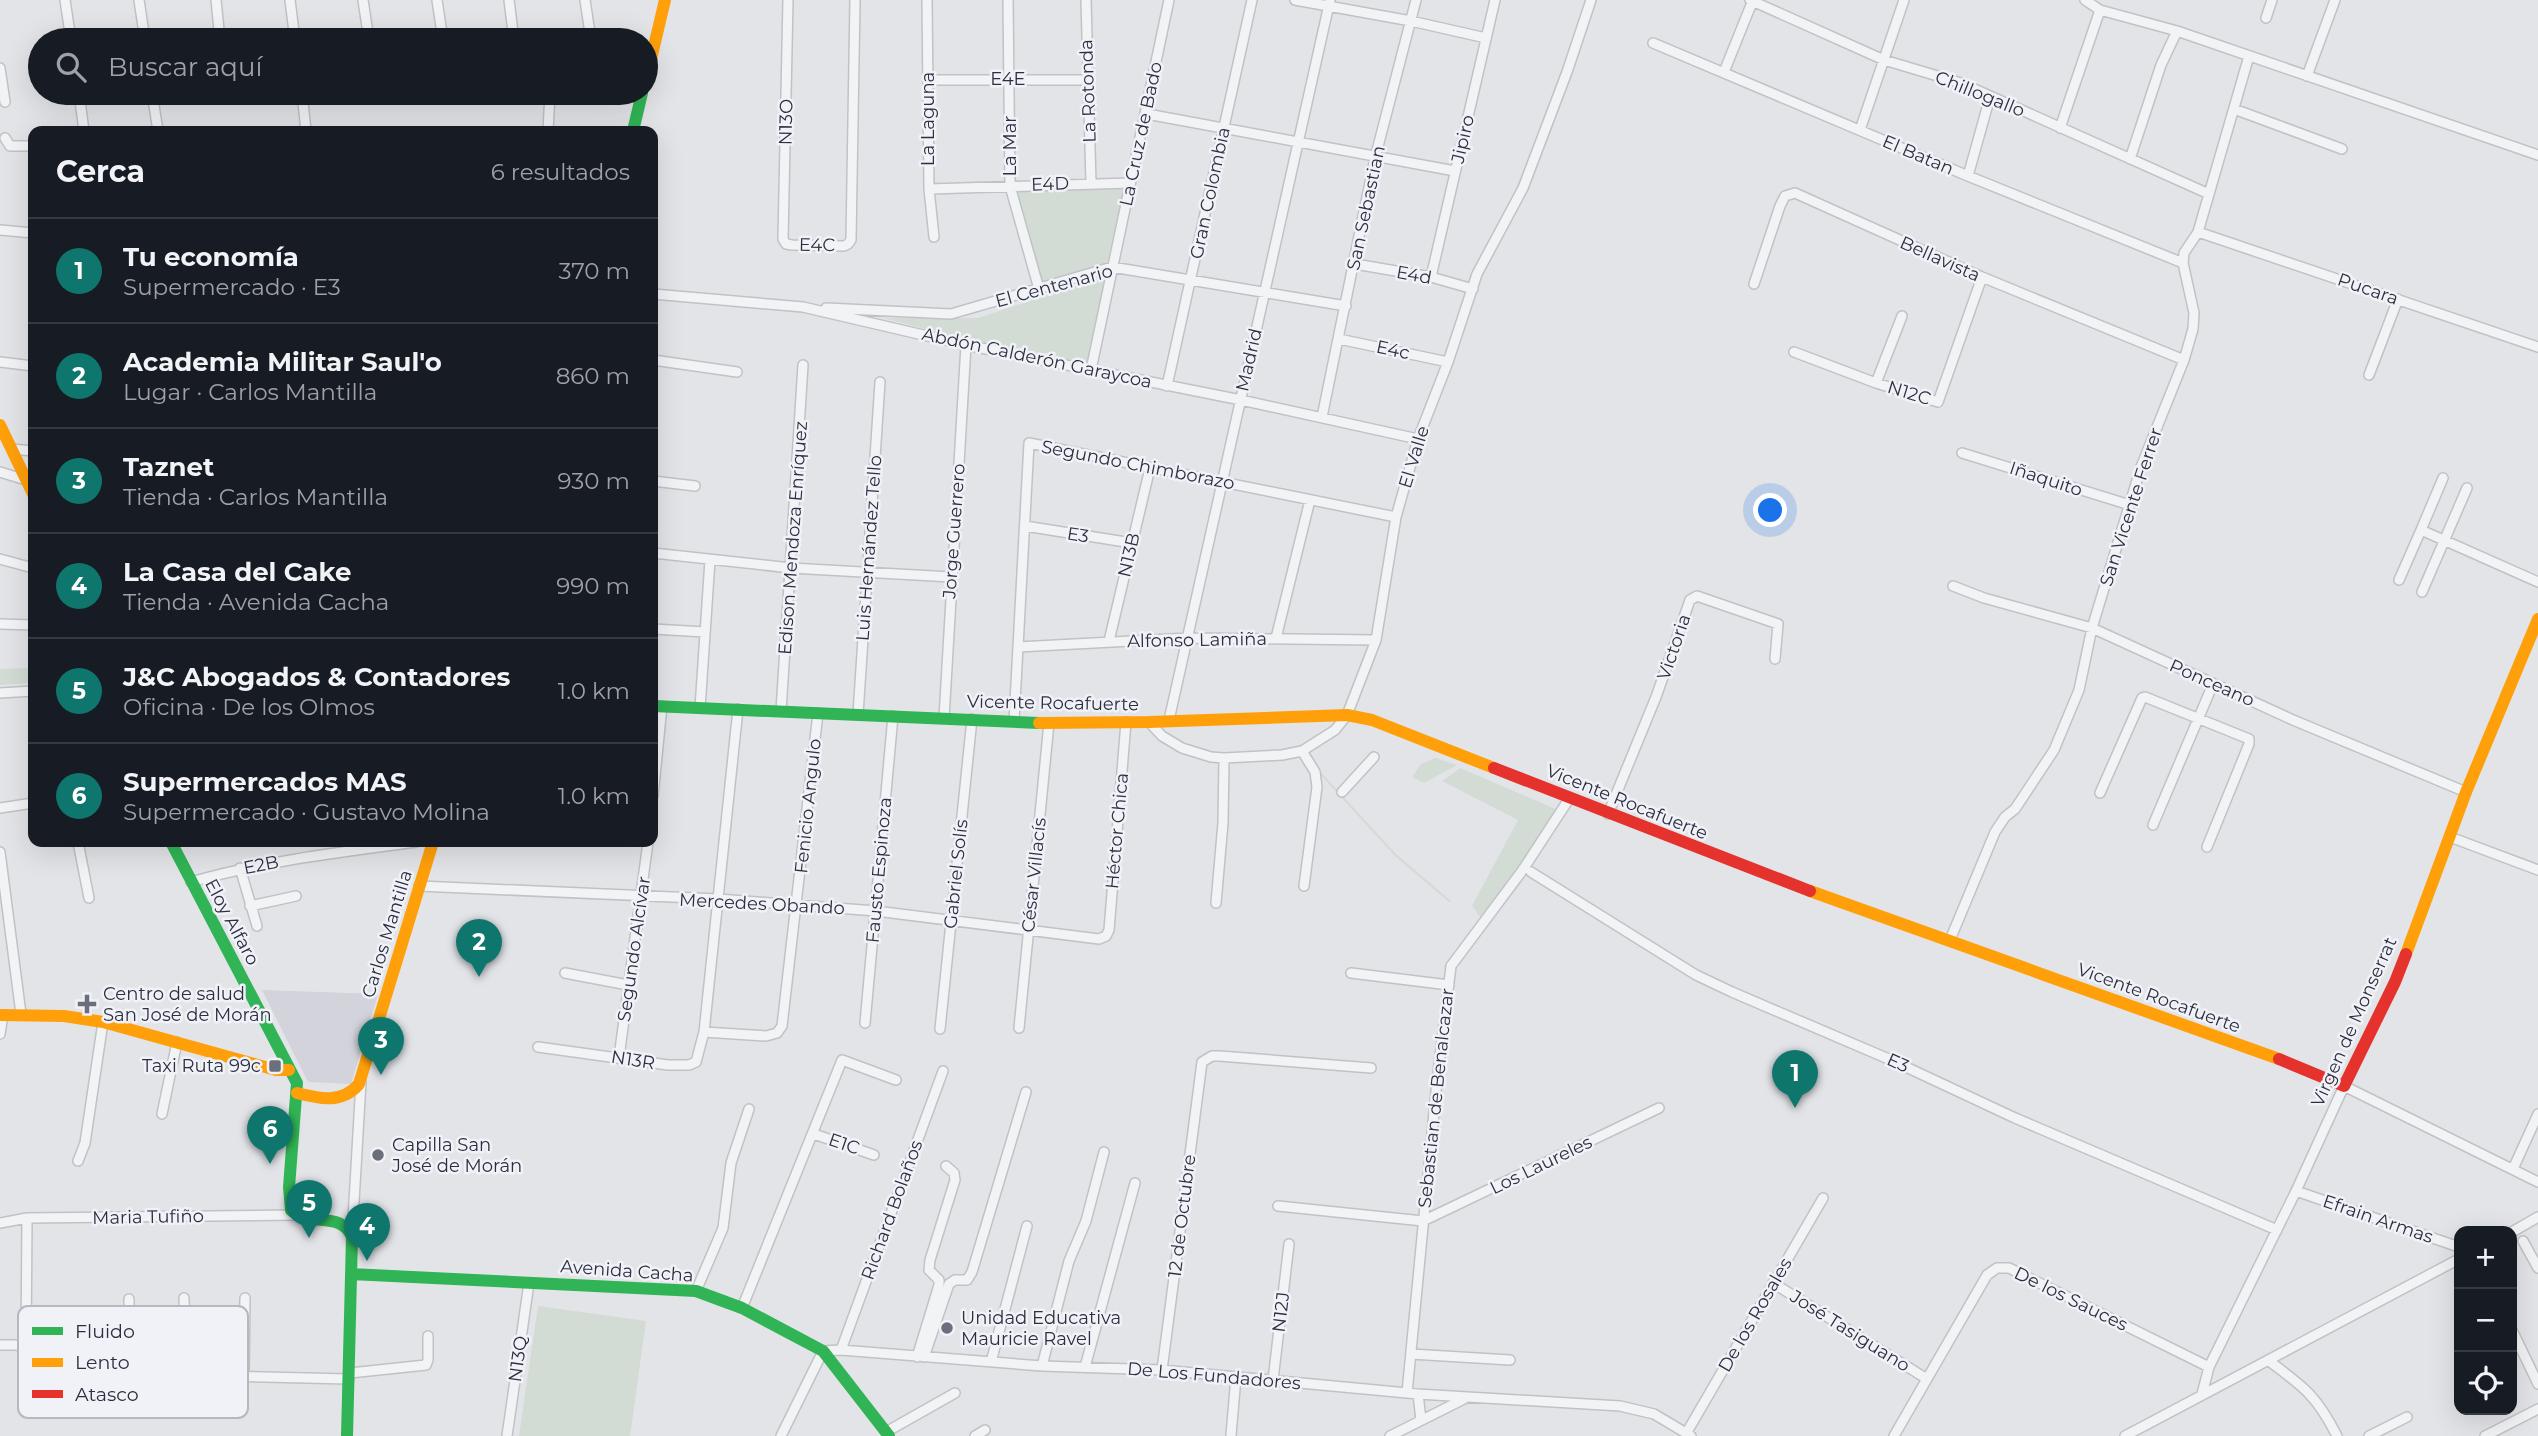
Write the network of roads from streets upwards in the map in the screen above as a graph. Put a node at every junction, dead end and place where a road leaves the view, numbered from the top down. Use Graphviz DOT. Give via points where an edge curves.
graph roads {
  1 [pos="65,0"];
  2 [pos="139,0"];
  3 [pos="216,0"];
  4 [pos="290,0"];
  5 [pos="363,0"];
  6 [pos="437,0"];
  7 [pos="509,0"];
  8 [pos="585,0"];
  9 [pos="666,0"];
  10 [pos="788,0"];
  11 [pos="855,0"];
  12 [pos="927,0"];
  13 [pos="1008,0"];
  14 [pos="1086,0"];
  15 [pos="1169,0"];
  16 [pos="1252,0"];
  17 [pos="1296,0"];
  18 [pos="1416,0"];
  19 [pos="1495,0"];
  20 [pos="1591,0"];
  21 [pos="1751,0"];
  22 [pos="1904,0"];
  23 [pos="2085,0"];
  24 [pos="2272,0"];
  25 [pos="2335,0"];
  26 [pos="1329,4"];
  27 [pos="2100,10"];
  28 [pos="2266,18"];
  29 [pos="1411,21"];
  30 [pos="69,28"];
  31 [pos="143,28"];
  32 [pos="219,28"];
  33 [pos="294,28"];
  34 [pos="367,28"];
  35 [pos="441,28"];
  36 [pos="512,28"];
  37 [pos="589,28"];
  38 [pos="2177,31"];
  39 [pos="658,32"];
  40 [pos="1486,38"];
  41 [pos="1653,43"];
  42 [pos="2249,56"];
  43 [pos="1884,60"];
  44 [pos="0,68"];
  45 [pos="1724,72"];
  46 [pos="2307,76"];
  47 [pos="1010,79"];
  48 [pos="928,80"];
  49 [pos="1088,80"];
  50 [pos="1990,97"];
  51 [pos="5,102"];
  52 [pos="81,105"];
  53 [pos="154,105"];
  54 [pos="303,105"];
  55 [pos="549,105"];
  56 [pos="639,105"];
  57 [pos="2234,109"];
  58 [pos="1147,114"];
  59 [pos="83,126"];
  60 [pos="157,126"];
  61 [pos="305,126"];
  62 [pos="548,126"];
  63 [pos="634,126"];
  64 [pos="1225,128"];
  65 [pos="2060,128"];
  66 [pos="1860,130"];
  67 [pos="5,138"];
  68 [pos="1298,141"];
  69 [pos="28,146"];
  70 [pos="2342,149"];
  71 [pos="2538,155"];
  72 [pos="1375,158"];
  73 [pos="2130,159"];
  74 [pos="1455,171"];
  75 [pos="1968,176"];
  76 [pos="1091,183"];
  77 [pos="1130,183"];
  78 [pos="1010,186"];
  79 [pos="929,189"];
  80 [pos="2209,194"];
  81 [pos="0,230"];
  82 [pos="2197,232"];
  83 [pos="28,233"];
  84 [pos="934,237"];
  85 [pos="786,244"];
  86 [pos="1355,264"];
  87 [pos="2183,264"];
  88 [pos="1112,267"];
  89 [pos="1431,277"];
  90 [pos="1982,277"];
  91 [pos="1192,280"];
  92 [pos="1754,284"];
  93 [pos="1040,289"];
  94 [pos="1473,289"];
  95 [pos="658,294"];
  96 [pos="1264,294"];
  97 [pos="2398,299"];
  98 [pos="1346,306"];
  99 [pos="803,307"];
  100 [pos="1902,316"];
  101 [pos="1339,339"];
  102 [pos="966,345"];
  103 [pos="2538,347"];
  104 [pos="1794,352"];
  105 [pos="2184,360"];
  106 [pos="658,361"];
  107 [pos="0,362"];
  108 [pos="1448,362"];
  109 [pos="28,365"];
  110 [pos="803,365"];
  111 [pos="1091,370"];
  112 [pos="737,372"];
  113 [pos="2370,375"];
  114 [pos="880,382"];
  115 [pos="1876,383"];
  116 [pos="1167,386"];
  117 [pos="1241,400"];
  118 [pos="1322,417"];
  119 [pos="0,425"];
  120 [pos="1418,439"];
  121 [pos="12,449"];
  122 [pos="28,451"];
  123 [pos="1962,453"];
  124 [pos="1150,468"];
  125 [pos="0,472"];
  126 [pos="2443,478"];
  127 [pos="26,480"];
  128 [pos="658,482"];
  129 [pos="1222,482"];
  130 [pos="28,484"];
  131 [pos="695,486"];
  132 [pos="2468,488"];
  133 [pos="1310,500"];
  134 [pos="2130,505"];
  135 [pos="1396,517"];
  136 [pos="1025,526"];
  137 [pos="2421,530"];
  138 [pos="2444,540"];
  139 [pos="1132,543"];
  140 [pos="658,554"];
  141 [pos="0,559"];
  142 [pos="710,560"];
  143 [pos="28,567"];
  144 [pos="791,568"];
  145 [pos="866,573"];
  146 [pos="951,577"];
  147 [pos="2399,580"];
  148 [pos="2538,582"];
  149 [pos="1953,586"];
  150 [pos="2422,592"];
  151 [pos="2538,619"];
  152 [pos="0,624"];
  153 [pos="28,625"];
  154 [pos="2092,628"];
  155 [pos="658,629"];
  156 [pos="705,632"];
  157 [pos="1188,638"];
  158 [pos="1276,638"];
  159 [pos="1376,640"];
  160 [pos="1109,641"];
  161 [pos="1018,647"];
  162 [pos="1775,659"];
  163 [pos="2213,684"];
  164 [pos="28,691"];
  165 [pos="0,693"];
  166 [pos="658,706"];
  167 [pos="700,708"];
  168 [pos="737,709"];
  169 [pos="781,711"];
  170 [pos="818,713"];
  171 [pos="858,714"];
  172 [pos="1347,715"];
  173 [pos="893,716"];
  174 [pos="944,718"];
  175 [pos="2199,718"];
  176 [pos="972,719"];
  177 [pos="1169,720"];
  178 [pos="1014,721"];
  179 [pos="1126,722"];
  180 [pos="1149,722"];
  181 [pos="1049,723"];
  182 [pos="1302,751"];
  183 [pos="1374,757"];
  184 [pos="1224,758"];
  185 [pos="1342,792"];
  186 [pos="2466,792"];
  187 [pos="2100,793"];
  188 [pos="1569,799"];
  189 [pos="28,804"];
  190 [pos="0,808"];
  191 [pos="1608,814"];
  192 [pos="2153,825"];
  193 [pos="2450,837"];
  194 [pos="79,847"];
  195 [pos="174,847"];
  196 [pos="377,847"];
  197 [pos="431,847"];
  198 [pos="647,847"];
  199 [pos="2207,847"];
  200 [pos="0,852"];
  201 [pos="240,868"];
  202 [pos="2538,870"];
  203 [pos="1531,872"];
  204 [pos="191,882"];
  205 [pos="419,886"];
  206 [pos="1304,886"];
  207 [pos="296,896"];
  208 [pos="89,898"];
  209 [pos="642,898"];
  210 [pos="718,900"];
  211 [pos="1216,903"];
  212 [pos="797,905"];
  213 [pos="250,906"];
  214 [pos="876,911"];
  215 [pos="951,920"];
  216 [pos="257,926"];
  217 [pos="1028,931"];
  218 [pos="1103,938"];
  219 [pos="1950,940"];
  220 [pos="565,973"];
  221 [pos="1350,973"];
  222 [pos="628,985"];
  223 [pos="1449,985"];
  224 [pos="22,1014"];
  225 [pos="2,1015"];
  226 [pos="103,1022"];
  227 [pos="865,1023"];
  228 [pos="940,1028"];
  229 [pos="1019,1028"];
  230 [pos="704,1031"];
  231 [pos="0,1034"];
  232 [pos="177,1042"];
  233 [pos="538,1047"];
  234 [pos="619,1057"];
  235 [pos="1371,1068"];
  236 [pos="289,1070"];
  237 [pos="943,1071"];
  238 [pos="362,1077"];
  239 [pos="896,1080"];
  240 [pos="2344,1086"];
  241 [pos="1026,1092"];
  242 [pos="297,1094"];
  243 [pos="1659,1108"];
  244 [pos="749,1109"];
  245 [pos="162,1114"];
  246 [pos="2538,1114"];
  247 [pos="814,1134"];
  248 [pos="1104,1152"];
  249 [pos="874,1155"];
  250 [pos="78,1160"];
  251 [pos="946,1166"];
  252 [pos="2513,1169"];
  253 [pos="2538,1182"];
  254 [pos="1135,1183"];
  255 [pos="2296,1191"];
  256 [pos="1823,1198"];
  257 [pos="1278,1206"];
  258 [pos="296,1215"];
  259 [pos="2538,1217"];
  260 [pos="27,1218"];
  261 [pos="1423,1221"];
  262 [pos="0,1223"];
  263 [pos="1027,1226"];
  264 [pos="2517,1229"];
  265 [pos="2277,1230"];
  266 [pos="352,1237"];
  267 [pos="2523,1241"];
  268 [pos="1289,1244"];
  269 [pos="2454,1245"];
  270 [pos="2454,1262"];
  271 [pos="2538,1268"];
  272 [pos="351,1274"];
  273 [pos="529,1283"];
  274 [pos="1773,1283"];
  275 [pos="696,1291"];
  276 [pos="184,1298"];
  277 [pos="245,1298"];
  278 [pos="129,1299"];
  279 [pos="26,1306"];
  280 [pos="129,1306"];
  281 [pos="184,1306"];
  282 [pos="245,1306"];
  283 [pos="742,1308"];
  284 [pos="428,1336"];
  285 [pos="2517,1340"];
  286 [pos="0,1345"];
  287 [pos="18,1346"];
  288 [pos="841,1350"];
  289 [pos="823,1351"];
  290 [pos="1411,1353"];
  291 [pos="921,1357"];
  292 [pos="1510,1360"];
  293 [pos="2269,1361"];
  294 [pos="990,1362"];
  295 [pos="1042,1366"];
  296 [pos="1085,1367"];
  297 [pos="2209,1367"];
  298 [pos="1163,1370"];
  299 [pos="248,1376"];
  300 [pos="350,1376"];
  301 [pos="1236,1377"];
  302 [pos="1927,1379"];
  303 [pos="1273,1380"];
  304 [pos="2538,1384"];
  305 [pos="1407,1393"];
  306 [pos="955,1394"];
  307 [pos="1418,1394"];
  308 [pos="2202,1394"];
  309 [pos="1466,1397"];
  310 [pos="2538,1409"];
  311 [pos="2407,1417"];
  312 [pos="1421,1420"];
  313 [pos="985,1430"];
  314 [pos="888,1434"];
  315 [pos="1231,1434"];
  316 [pos="1689,1434"];
  317 [pos="347,1436"];
  318 [pos="507,1436"];
  319 [pos="781,1436"];
  320 [pos="975,1436"];
  321 [pos="1390,1436"];
  322 [pos="1894,1436"];
  323 [pos="2125,1436"];
  324 [pos="2337,1436"];
  325 [pos="2369,1436"];
  326 [pos="2485,1436"];
  1 -- 30 [label="street"];
  2 -- 31 [label="street"];
  3 -- 32 [label="street"];
  4 -- 33 [label="street"];
  5 -- 34 [label="street"];
  6 -- 35 [label="street"];
  7 -- 36 [label="street"];
  8 -- 37 [label="street"];
  9 -- 39 [label="street"];
  10 -- 85 [label="street, N13O"];
  11 -- 85 [label="street, E4C" via="851,240 848,244"];
  12 -- 48 [label="street, La Laguna"];
  13 -- 47 [label="street, La Mar"];
  14 -- 49 [label="street, La Rotonda"];
  15 -- 58 [label="street, La Cruz de Bado"];
  16 -- 64 [label="street, Gran Colombia"];
  17 -- 26 [label="street"];
  18 -- 29 [label="street, San Sebastian"];
  19 -- 40 [label="street, Jipiro"];
  20 -- 94 [label="street, El Valle" via="1523,188"];
  21 -- 43 [label="street, Chillogallo"];
  21 -- 45 [label="street"];
  22 -- 43 [label="street"];
  23 -- 27 [label="street"];
  24 -- 28 [label="street"];
  25 -- 46 [label="street"];
  26 -- 29 [label="street"];
  26 -- 68 [label="street, Madrid"];
  27 -- 38 [label="street"];
  27 -- 65 [label="street"];
  29 -- 40 [label="street"];
  29 -- 72 [label="street, San Sebastian"];
  38 -- 42 [label="street"];
  38 -- 73 [label="street"];
  40 -- 74 [label="street, Jipiro"];
  41 -- 45 [label="street, El Batan"];
  42 -- 46 [label="street"];
  42 -- 57 [label="street"];
  43 -- 50 [label="street, Chillogallo" via="1961,83"];
  43 -- 66 [label="street"];
  44 -- 51 [label="street"];
  45 -- 66 [label="street, El Batan"];
  46 -- 71 [label="street"];
  47 -- 48 [label="street, E4E"];
  47 -- 49 [label="street, E4E"];
  47 -- 78 [label="street, La Mar"];
  48 -- 79 [label="street, La Laguna"];
  49 -- 76 [label="street, La Rotonda"];
  50 -- 65 [label="street, Chillogallo"];
  50 -- 75 [label="street"];
  52 -- 59 [label="street"];
  53 -- 60 [label="street"];
  54 -- 61 [label="street"];
  55 -- 62 [label="street"];
  56 -- 63 [label="street"];
  57 -- 70 [label="street"];
  57 -- 80 [label="street"];
  58 -- 64 [label="street"];
  58 -- 77 [label="street, La Cruz de Bado"];
  64 -- 68 [label="street"];
  64 -- 91 [label="street, Gran Colombia"];
  65 -- 73 [label="street, Chillogallo"];
  66 -- 75 [label="street, El Batan"];
  67 -- 69 [label="street" via="10,146"];
  68 -- 72 [label="street"];
  68 -- 96 [label="street, Madrid"];
  72 -- 74 [label="street"];
  72 -- 86 [label="street, San Sebastian"];
  73 -- 80 [label="street, Chillogallo"];
  74 -- 89 [label="street, Jipiro"];
  75 -- 87 [label="street, El Batan"];
  76 -- 77 [label="street, E4D"];
  76 -- 78 [label="street, E4D"];
  77 -- 88 [label="street, La Cruz de Bado"];
  78 -- 79 [label="street, E4D"];
  78 -- 93 [label="street, La Mar"];
  79 -- 84 [label="street, La Laguna"];
  80 -- 82 [label="street"];
  81 -- 83 [label="street"];
  82 -- 87 [label="street"];
  82 -- 97 [label="street, Pucara"];
  86 -- 89 [label="street, E4d"];
  86 -- 98 [label="street, San Sebastian"];
  87 -- 105 [label="street, San Vicente Ferrer" via="2194,313"];
  88 -- 91 [label="street, El Centenario"];
  88 -- 93 [label="street, El Centenario"];
  88 -- 111 [label="street, La Cruz de Bado"];
  89 -- 94 [label="street, E4d"];
  90 -- 92 [label="street, Bellavista" via="1792,193 1780,206"];
  90 -- 105 [label="street, Bellavista"];
  90 -- 115 [label="street, N12C" via="1941,400 1935,403"];
  91 -- 96 [label="street, El Centenario"];
  91 -- 116 [label="street, Gran Colombia"];
  93 -- 99 [label="street, El Centenario" via="951,314"];
  94 -- 108 [label="street, El Valle"];
  95 -- 99 [label="street, Abdón Calderón Garaycoa"];
  96 -- 98 [label="street, El Centenario"];
  96 -- 117 [label="street, Madrid"];
  97 -- 103 [label="street, Pucara"];
  97 -- 113 [label="street"];
  98 -- 101 [label="street, San Sebastian"];
  99 -- 102 [label="street, Abdón Calderón Garaycoa"];
  100 -- 115 [label="street"];
  101 -- 108 [label="street, E4c"];
  101 -- 118 [label="street, San Sebastian"];
  102 -- 111 [label="street, Abdón Calderón Garaycoa"];
  102 -- 146 [label="street, Jorge Guerrero"];
  104 -- 115 [label="street, N12C"];
  105 -- 134 [label="street, San Vicente Ferrer"];
  106 -- 112 [label="street"];
  107 -- 109 [label="street"];
  108 -- 120 [label="street, El Valle"];
  110 -- 144 [label="street, Edison Mendoza Enríquez"];
  111 -- 116 [label="street, Abdón Calderón Garaycoa"];
  114 -- 145 [label="street, Luis Hernández Tello"];
  116 -- 117 [label="street, Abdón Calderón Garaycoa"];
  117 -- 118 [label="street, Abdón Calderón Garaycoa"];
  117 -- 129 [label="street, Madrid"];
  118 -- 120 [label="street, Abdón Calderón Garaycoa"];
  119 -- 121 [label="street"];
  120 -- 135 [label="street, El Valle"];
  121 -- 122 [label="street"];
  121 -- 127 [label="street"];
  123 -- 134 [label="street, Iñaquito"];
  124 -- 129 [label="street, Segundo Chimborazo"];
  124 -- 136 [label="street, Segundo Chimborazo" via="1029,443"];
  124 -- 139 [label="street, N13B"];
  125 -- 127 [label="street"];
  126 -- 137 [label="street"];
  127 -- 130 [label="street"];
  128 -- 131 [label="street"];
  129 -- 133 [label="street, Segundo Chimborazo"];
  129 -- 157 [label="street, Madrid"];
  132 -- 138 [label="street"];
  133 -- 135 [label="street, Segundo Chimborazo"];
  133 -- 158 [label="street"];
  134 -- 154 [label="street, San Vicente Ferrer"];
  135 -- 159 [label="street, El Valle"];
  136 -- 139 [label="street, E3"];
  136 -- 161 [label="street, Segundo Chimborazo"];
  137 -- 138 [label="street"];
  137 -- 147 [label="street"];
  138 -- 148 [label="street"];
  138 -- 150 [label="street"];
  139 -- 160 [label="street, N13B"];
  140 -- 142 [label="street"];
  141 -- 143 [label="street"];
  142 -- 144 [label="street"];
  142 -- 156 [label="street"];
  144 -- 145 [label="street"];
  144 -- 169 [label="street, Edison Mendoza Enríquez"];
  145 -- 146 [label="street"];
  145 -- 171 [label="street, Luis Hernández Tello"];
  146 -- 174 [label="street, Jorge Guerrero"];
  149 -- 154 [label="street, Ponceano"];
  151 -- 186 [label="street, Virgen de Monserrat"];
  152 -- 153 [label="street"];
  154 -- 163 [label="street, Ponceano"];
  154 -- 219 [label="street, San Vicente Ferrer" via="2067,722 2015,809 1995,832"];
  155 -- 156 [label="street"];
  156 -- 167 [label="street"];
  157 -- 158 [label="street, Alfonso Lamiña"];
  157 -- 160 [label="street, Alfonso Lamiña"];
  157 -- 177 [label="street, Madrid"];
  158 -- 159 [label="street, Alfonso Lamiña"];
  159 -- 172 [label="street, El Valle"];
  160 -- 161 [label="street, Alfonso Lamiña"];
  161 -- 178 [label="street, Segundo Chimborazo"];
  162 -- 191 [label="street, Victoria" via="1779,625 1693,597"];
  163 -- 175 [label="street"];
  163 -- 186 [label="street, Ponceano"];
  164 -- 165 [label="street"];
  166 -- 167 [label="street, Vicente Rocafuerte"];
  167 -- 168 [label="street, Vicente Rocafuerte"];
  168 -- 169 [label="street, Vicente Rocafuerte"];
  168 -- 210 [label="street"];
  169 -- 170 [label="street, Vicente Rocafuerte"];
  170 -- 171 [label="street, Vicente Rocafuerte"];
  170 -- 212 [label="street, Fenicio Angulo"];
  171 -- 173 [label="street, Vicente Rocafuerte"];
  172 -- 177 [label="street, Vicente Rocafuerte"];
  172 -- 182 [label="street, El Valle" via="1335,730"];
  172 -- 188 [label="street, Vicente Rocafuerte" via="1400,729"];
  173 -- 174 [label="street, Vicente Rocafuerte"];
  173 -- 214 [label="street, Fausto Espinoza"];
  174 -- 176 [label="street, Vicente Rocafuerte"];
  175 -- 187 [label="street" via="2142,698"];
  175 -- 192 [label="street"];
  175 -- 199 [label="street" via="2249,739"];
  176 -- 178 [label="street, Vicente Rocafuerte"];
  176 -- 215 [label="street, Gabriel Solís"];
  177 -- 180 [label="street, Vicente Rocafuerte"];
  178 -- 181 [label="street, Vicente Rocafuerte"];
  179 -- 180 [label="street, Vicente Rocafuerte"];
  179 -- 181 [label="street, Vicente Rocafuerte"];
  179 -- 218 [label="street, Héctor Chica" via="1110,926"];
  180 -- 184 [label="street, El Valle" via="1182,748"];
  181 -- 217 [label="street, César Villacís"];
  182 -- 184 [label="street, El Valle"];
  182 -- 206 [label="street" via="1315,772 1317,787"];
  183 -- 185 [label="street"];
  184 -- 211 [label="street"];
  186 -- 193 [label="street, Virgen de Monserrat"];
  188 -- 191 [label="street, Vicente Rocafuerte"];
  188 -- 223 [label="street, Sebastian de Benalcazar" via="1451,966"];
  189 -- 190 [label="street"];
  191 -- 219 [label="street, Vicente Rocafuerte"];
  193 -- 202 [label="street"];
  193 -- 240 [label="street, Virgen de Monserrat" via="2395,982"];
  194 -- 208 [label="street"];
  195 -- 204 [label="street, Eloy Alfaro"];
  196 -- 201 [label="street, E2B"];
  197 -- 205 [label="street, Carlos Mantilla"];
  198 -- 209 [label="street, Segundo Alcívar"];
  200 -- 224 [label="street"];
  201 -- 204 [label="street, E2B"];
  201 -- 213 [label="street"];
  203 -- 265 [label="street, E3" via="1696,975"];
  204 -- 236 [label="street, Eloy Alfaro"];
  205 -- 209 [label="street, Mercedes Obando"];
  205 -- 238 [label="street, Carlos Mantilla"];
  207 -- 213 [label="street"];
  209 -- 210 [label="street, Mercedes Obando"];
  209 -- 222 [label="street, Segundo Alcívar"];
  210 -- 212 [label="street, Mercedes Obando"];
  210 -- 230 [label="street"];
  212 -- 214 [label="street, Mercedes Obando"];
  212 -- 230 [label="street, Fenicio Angulo" via="779,1031 766,1036"];
  213 -- 216 [label="street"];
  214 -- 215 [label="street, Mercedes Obando"];
  214 -- 227 [label="street, Fausto Espinoza"];
  215 -- 217 [label="street, Mercedes Obando"];
  215 -- 228 [label="street, Gabriel Solís"];
  217 -- 218 [label="street, Mercedes Obando"];
  217 -- 229 [label="street, César Villacís"];
  219 -- 240 [label="street, Vicente Rocafuerte"];
  220 -- 222 [label="street"];
  221 -- 223 [label="street"];
  222 -- 234 [label="street, Segundo Alcívar"];
  223 -- 261 [label="street, Sebastian de Benalcazar"];
  224 -- 225 [label="street"];
  224 -- 226 [label="street"];
  225 -- 231 [label="street"];
  226 -- 232 [label="street"];
  226 -- 250 [label="street" via="85,1143"];
  230 -- 234 [label="street, N13R" via="692,1065"];
  232 -- 236 [label="street"];
  232 -- 245 [label="street"];
  233 -- 234 [label="street, N13R"];
  235 -- 298 [label="street, 12 de Octubre" via="1220,1056 1202,1062"];
  236 -- 242 [label="street, Eloy Alfaro"];
  237 -- 288 [label="street, Richard Bolaños"];
  238 -- 242 [label="street" via="355,1090 341,1099"];
  238 -- 266 [label="street"];
  239 -- 247 [label="street" via="842,1060"];
  240 -- 252 [label="street, Vicente Rocafuerte"];
  240 -- 255 [label="street, Virgen de Monserrat"];
  241 -- 291 [label="street" via="972,1272 967,1280 949,1284"];
  242 -- 258 [label="street" via="289,1187 289,1202"];
  243 -- 261 [label="street, Los Laureles"];
  244 -- 275 [label="street" via="731,1163 723,1228"];
  246 -- 252 [label="street"];
  247 -- 249 [label="street, E1C"];
  247 -- 283 [label="street"];
  248 -- 295 [label="street"];
  251 -- 291 [label="street" via="956,1180 930,1260 929,1270 939,1285"];
  252 -- 253 [label="street, Vicente Rocafuerte"];
  254 -- 296 [label="street"];
  255 -- 265 [label="street, Virgen de Monserrat"];
  255 -- 269 [label="street, Efrain Armas"];
  256 -- 274 [label="street, De los Rosales"];
  257 -- 261 [label="street"];
  258 -- 260 [label="street, Maria Tufiño"];
  258 -- 266 [label="street" via="341,1222"];
  259 -- 264 [label="street"];
  260 -- 262 [label="street, Maria Tufiño"];
  260 -- 279 [label="street"];
  261 -- 290 [label="street, Sebastian de Benalcazar"];
  263 -- 294 [label="street"];
  265 -- 297 [label="street, Virgen de Monserrat"];
  266 -- 272 [label="street"];
  267 -- 271 [label="street"];
  268 -- 303 [label="street, N12J"];
  270 -- 293 [label="street"];
  272 -- 273 [label="street, Avenida Cacha"];
  272 -- 300 [label="street"];
  273 -- 275 [label="street, Avenida Cacha"];
  273 -- 318 [label="street, N13Q"];
  274 -- 302 [label="street, José Tasiguano"];
  274 -- 316 [label="street, De los Rosales"];
  275 -- 283 [label="street, Avenida Cacha"];
  276 -- 281 [label="street"];
  277 -- 282 [label="street"];
  278 -- 280 [label="street"];
  283 -- 289 [label="street, Avenida Cacha"];
  284 -- 300 [label="street" via="426,1365"];
  285 -- 304 [label="street"];
  286 -- 287 [label="street"];
  288 -- 289 [label="street, De Los Fundadores"];
  288 -- 291 [label="street, De Los Fundadores"];
  289 -- 314 [label="street, Avenida Cacha"];
  289 -- 319 [label="street"];
  290 -- 292 [label="street"];
  290 -- 305 [label="street, Sebastian de Benalcazar"];
  291 -- 294 [label="street, De Los Fundadores"];
  293 -- 308 [label="street"];
  293 -- 324 [label="street" via="2313,1396"];
  294 -- 295 [label="street, De Los Fundadores"];
  295 -- 296 [label="street, De Los Fundadores"];
  296 -- 298 [label="street, De Los Fundadores"];
  297 -- 302 [label="street, De los Sauces" via="2003,1267 1987,1275"];
  297 -- 308 [label="street, Virgen de Monserrat"];
  298 -- 301 [label="street, De Los Fundadores"];
  299 -- 300 [label="street"];
  300 -- 317 [label="street"];
  301 -- 303 [label="street, De Los Fundadores"];
  301 -- 315 [label="street"];
  302 -- 322 [label="street, De los Sauces"];
  303 -- 305 [label="street, De Los Fundadores"];
  305 -- 307 [label="street, De Los Fundadores"];
  306 -- 314 [label="street"];
  307 -- 309 [label="street, De Los Fundadores"];
  307 -- 312 [label="street"];
  308 -- 323 [label="street"];
  309 -- 312 [label="street"];
  309 -- 316 [label="street, De Los Fundadores" via="1632,1408 1654,1414"];
  310 -- 326 [label="street"];
  311 -- 325 [label="street"];
  312 -- 321 [label="street"];
  313 -- 320 [label="street"];
}
